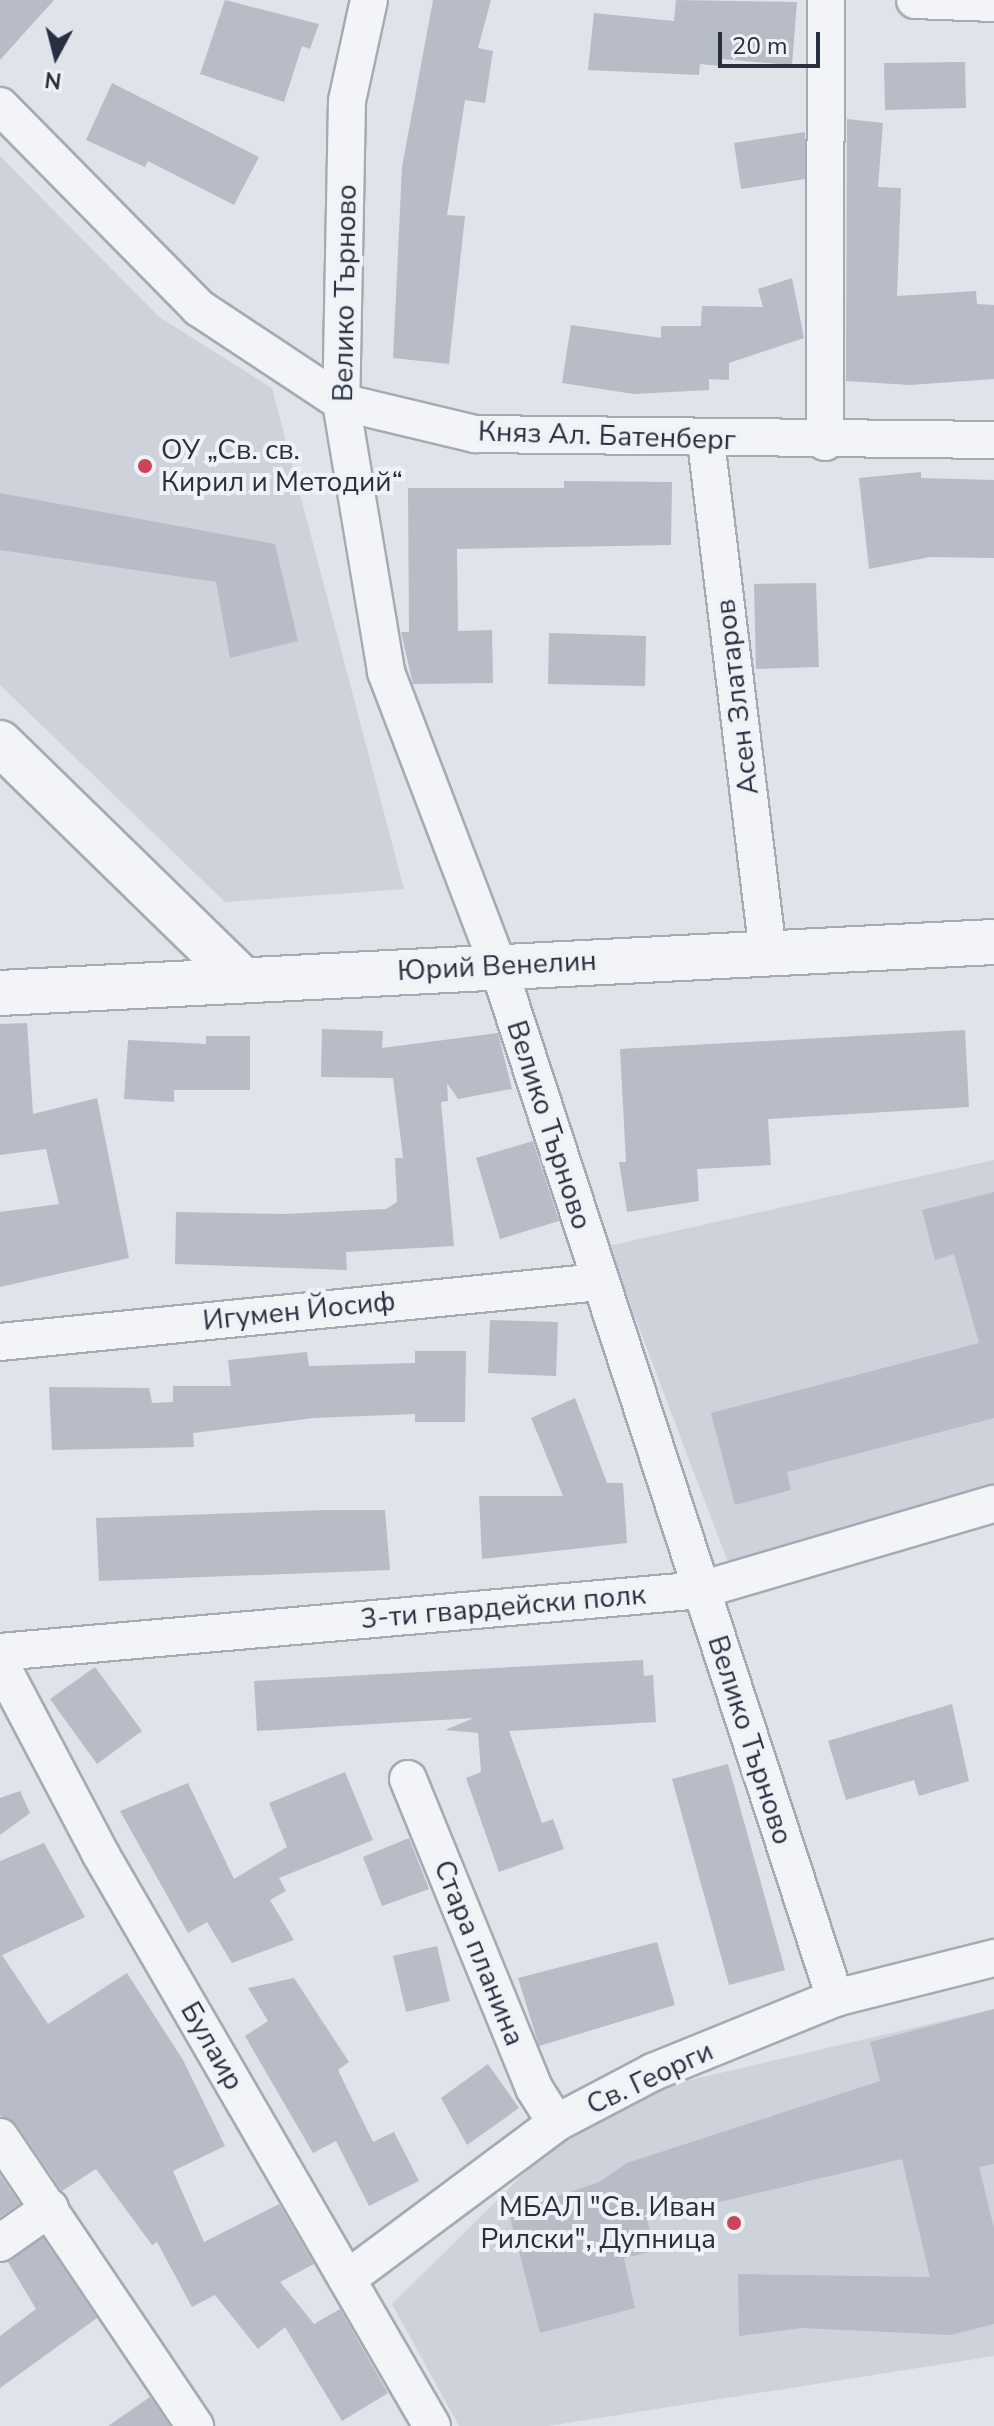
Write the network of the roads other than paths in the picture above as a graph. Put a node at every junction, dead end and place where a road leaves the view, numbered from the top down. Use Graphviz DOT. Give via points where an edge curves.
graph roads {
  1 [pos="369,0"];
  2 [pos="826,0"];
  3 [pos="915,0"];
  4 [pos="994,3"];
  5 [pos="0,106"];
  6 [pos="341,402"];
  7 [pos="994,440"];
  8 [pos="706,441"];
  9 [pos="825,442"];
  10 [pos="0,743"];
  11 [pos="994,942"];
  12 [pos="768,953"];
  13 [pos="498,966"];
  14 [pos="240,977"];
  15 [pos="0,993"];
  16 [pos="599,1282"];
  17 [pos="0,1342"];
  18 [pos="994,1504"];
  19 [pos="701,1590"];
  20 [pos="0,1652"];
  21 [pos="0,1663"];
  22 [pos="408,1779"];
  23 [pos="994,1958"];
  24 [pos="835,1998"];
  25 [pos="556,2123"];
  26 [pos="0,2137"];
  27 [pos="50,2208"];
  28 [pos="0,2243"];
  29 [pos="347,2279"];
  30 [pos="195,2426"];
  31 [pos="432,2426"];
  1 -- 6 [label="street, Велико Търново" via="347,101"];
  2 -- 9 [label="street"];
  3 -- 4 [label="street"];
  5 -- 6 [label="street, Княз Ал. Батенберг" via="199,308"];
  6 -- 8 [label="street, Княз Ал. Батенберг" via="475,434"];
  6 -- 13 [label="street, Велико Търново" via="386,672"];
  7 -- 9 [label="street, Княз Ал. Батенберг"];
  8 -- 9 [label="street, Княз Ал. Батенберг"];
  8 -- 12 [label="street, Асен Златаров"];
  10 -- 14 [label="street"];
  11 -- 12 [label="street, Юрий Венелин"];
  12 -- 13 [label="street, Юрий Венелин"];
  13 -- 14 [label="street, Юрий Венелин"];
  13 -- 16 [label="street, Велико Търново"];
  14 -- 15 [label="street, Юрий Венелин"];
  16 -- 17 [label="street, Игумен Йосиф"];
  16 -- 19 [label="street, Велико Търново"];
  18 -- 19 [label="street, 3-ти гвардейски полк"];
  19 -- 20 [label="street, 3-ти гвардейски полк"];
  19 -- 24 [label="street, Велико Търново"];
  21 -- 29 [label="street, Булаир" via="92,1840"];
  22 -- 25 [label="street, Стара планина" via="534,2088"];
  23 -- 24 [label="street, Св. Георги"];
  24 -- 25 [label="street, Св. Георги" via="653,2072"];
  25 -- 29 [label="street, Св. Георги"];
  26 -- 27 [label="street"];
  27 -- 28 [label="street"];
  27 -- 30 [label="street"];
  29 -- 31 [label="street, Булаир"];
}
